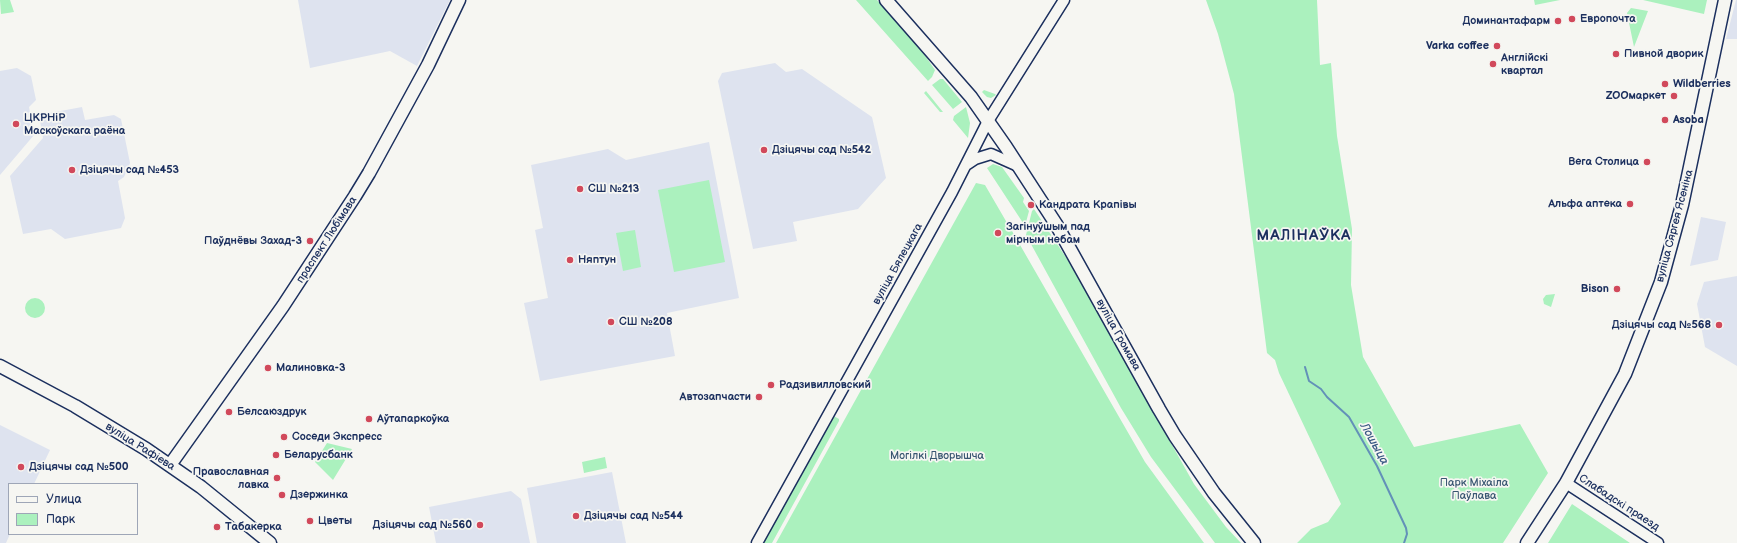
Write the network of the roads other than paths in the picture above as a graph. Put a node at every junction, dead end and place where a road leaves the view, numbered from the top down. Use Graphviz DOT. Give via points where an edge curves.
graph roads {
  1 [pos="459,0"];
  2 [pos="886,0"];
  3 [pos="1064,0"];
  4 [pos="1725,0"];
  5 [pos="988,121"];
  6 [pos="1018,166"];
  7 [pos="965,167"];
  8 [pos="0,366"];
  9 [pos="170,465"];
  10 [pos="1566,483"];
  11 [pos="270,543"];
  12 [pos="757,543"];
  13 [pos="1254,543"];
  14 [pos="1527,543"];
  15 [pos="1658,543"];
  1 -- 9 [label="main road, праспект Любімава" via="424,72 355,196 283,306"];
  2 -- 5 [label="main road, вуліца Громава" via="948,69"];
  3 -- 5 [label="street, вуліца Бялецкага"];
  4 -- 10 [label="main road, вуліца Сяргея Ясеніна" via="1682,205 1665,270 1625,374"];
  5 -- 6 [label="main road, вуліца Громава"];
  5 -- 7 [label="street, вуліца Бялецкага"];
  6 -- 7 [label="street" via="991,154 975,159"];
  6 -- 13 [label="main road, вуліца Громава" via="1056,224 1175,436 1214,493"];
  7 -- 12 [label="street, вуліца Бялецкага"];
  8 -- 9 [label="main road, вуліца Рафіева" via="75,406"];
  9 -- 11 [label="main road, вуліца Рафіева" via="229,508"];
  10 -- 14 [label="main road, вуліца Сяргея Ясеніна"];
  10 -- 15 [label="street, Слабадскі праезд"];
}
